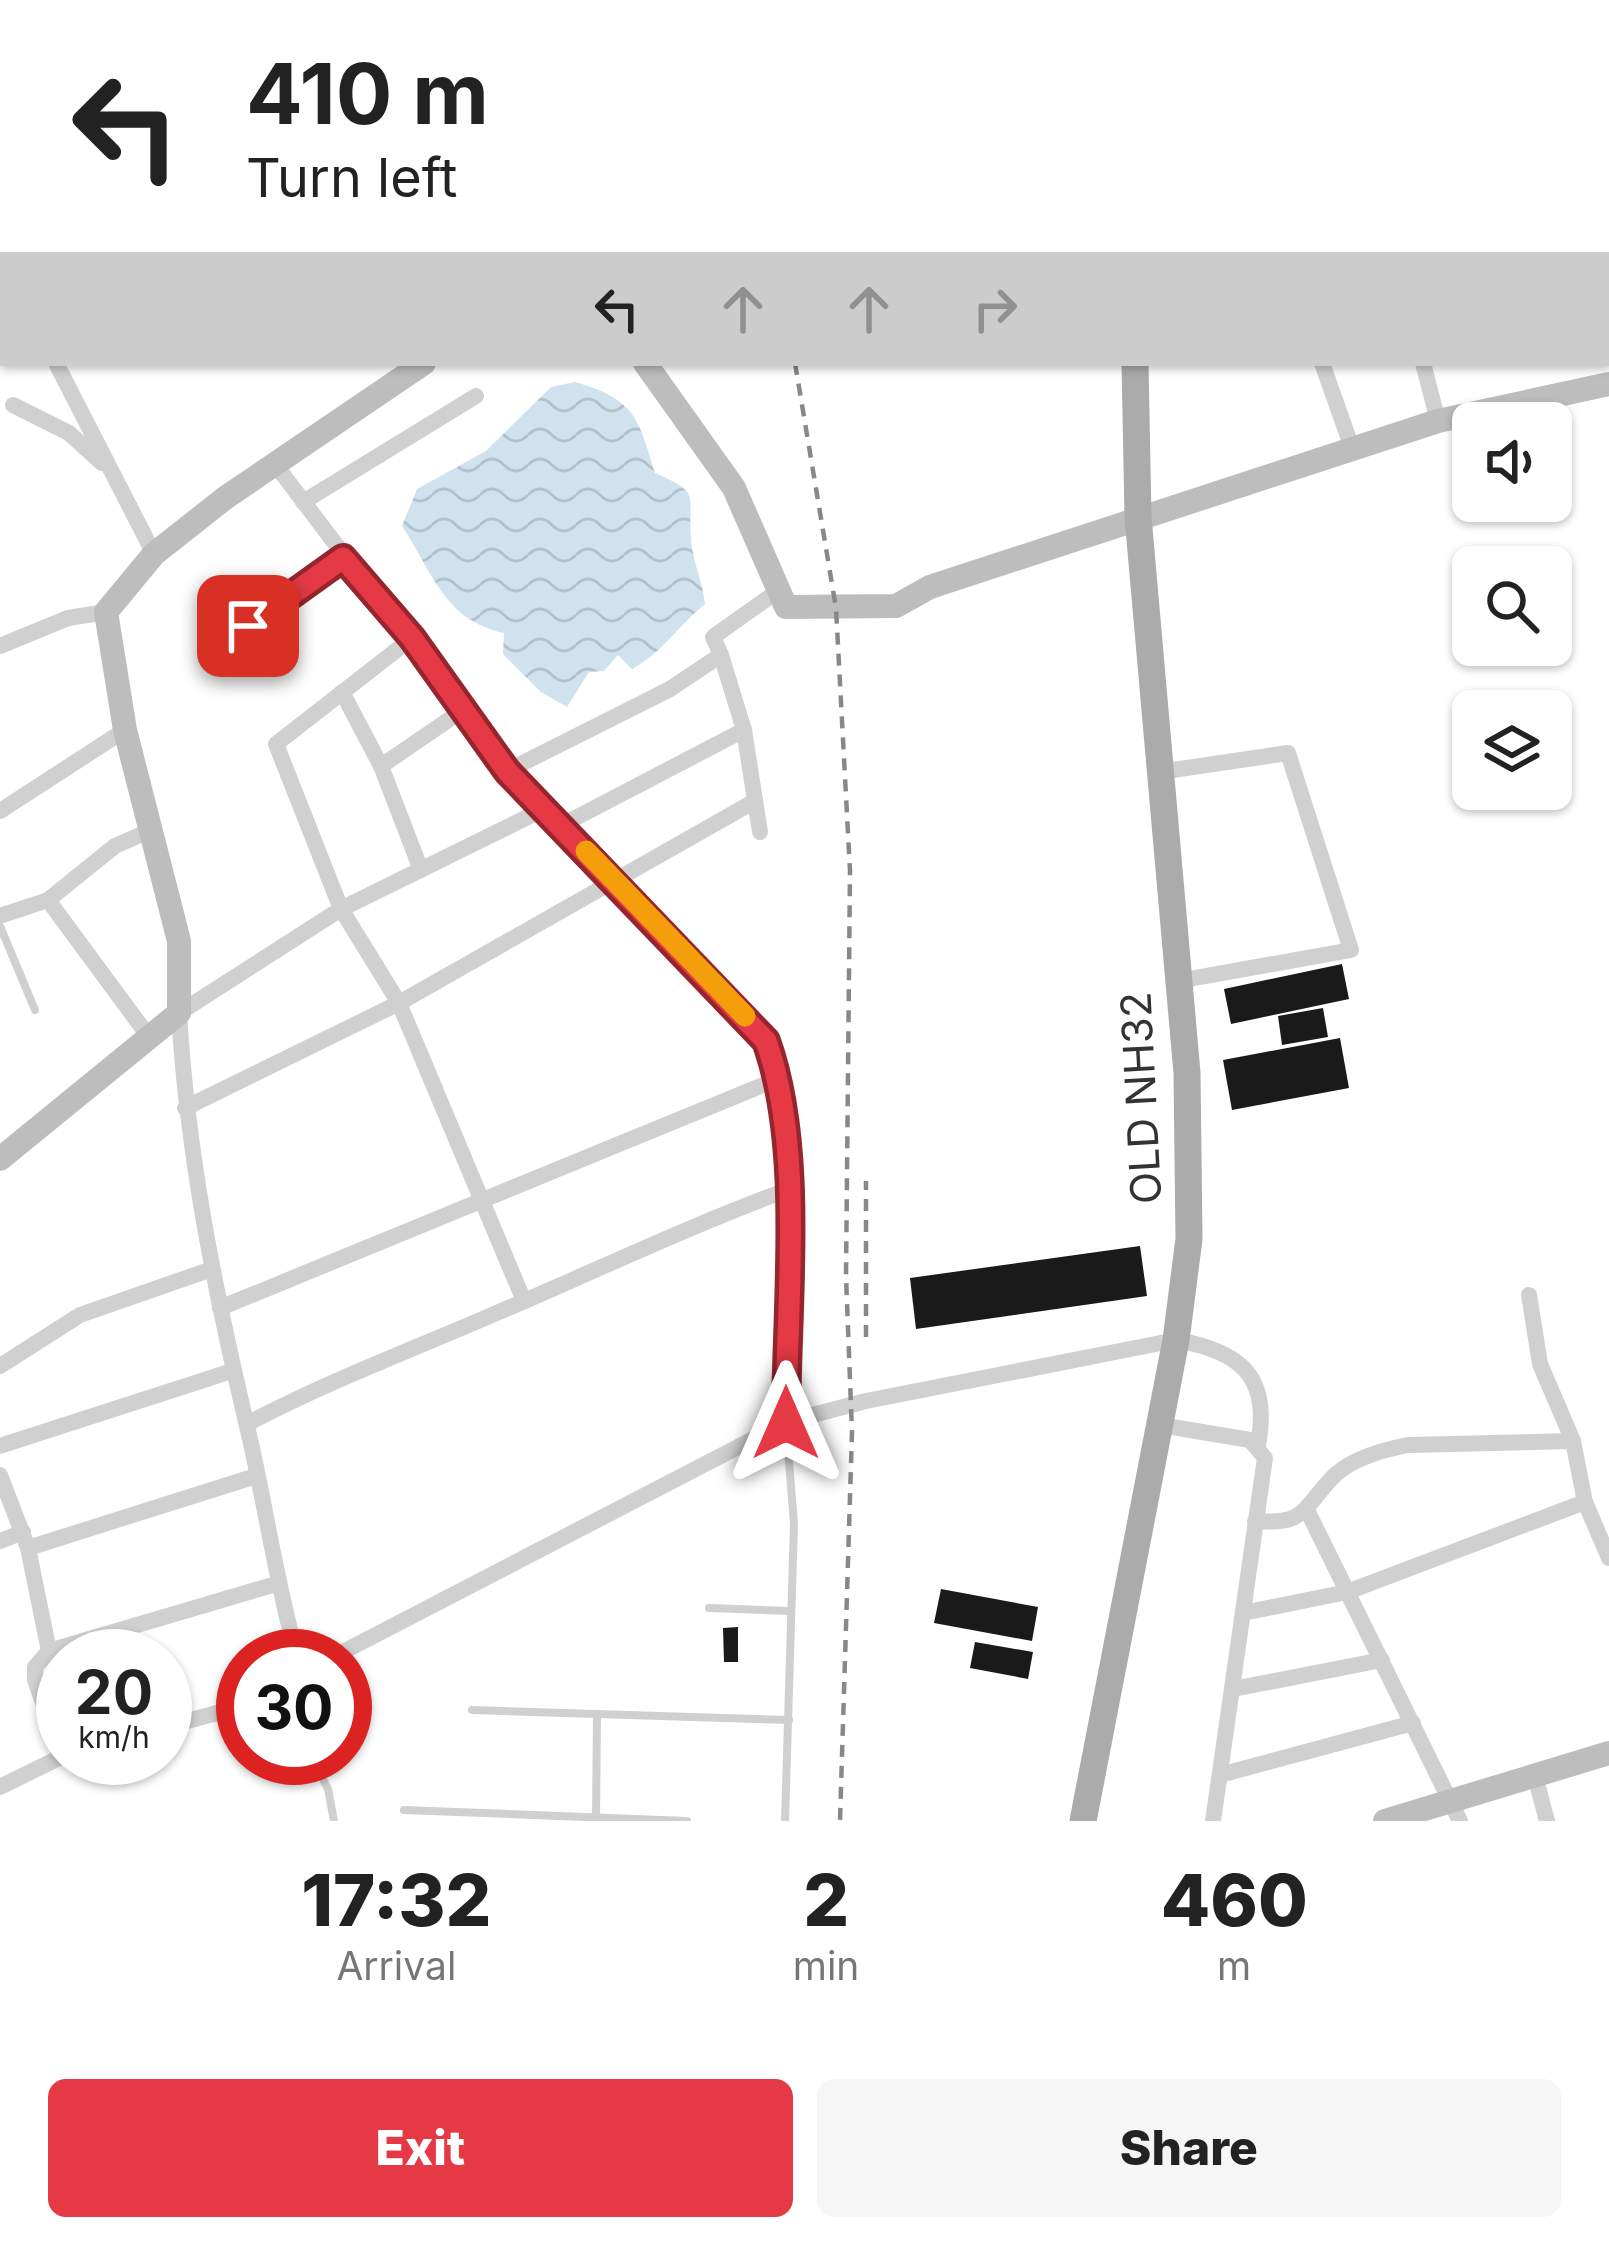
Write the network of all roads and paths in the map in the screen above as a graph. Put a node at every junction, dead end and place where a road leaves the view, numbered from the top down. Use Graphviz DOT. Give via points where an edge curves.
graph roads {
  1 [pos="58,366"];
  2 [pos="420,366"];
  3 [pos="647,366"];
  4 [pos="1135,366"];
  5 [pos="1323,366"];
  6 [pos="1424,366"];
  7 [pos="1609,384"];
  8 [pos="476,396"];
  9 [pos="13,405"];
  10 [pos="1438,421"];
  11 [pos="1352,448"];
  12 [pos="275,464"];
  13 [pos="112,472"];
  14 [pos="303,502"];
  15 [pos="1138,518"];
  16 [pos="154,554"];
  17 [pos="343,558"];
  18 [pos="782,588"];
  19 [pos="106,612"];
  20 [pos="412,638"];
  21 [pos="0,646"];
  22 [pos="215,648"];
  23 [pos="722,656"];
  24 [pos="342,692"];
  25 [pos="460,712"];
  26 [pos="125,730"];
  27 [pos="744,730"];
  28 [pos="381,766"];
  29 [pos="507,771"];
  30 [pos="1160,772"];
  31 [pos="755,802"];
  32 [pos="546,808"];
  33 [pos="0,811"];
  34 [pos="562,825"];
  35 [pos="151,830"];
  36 [pos="760,832"];
  37 [pos="421,870"];
  38 [pos="613,880"];
  39 [pos="48,900"];
  40 [pos="341,909"];
  41 [pos="0,916"];
  42 [pos="0,926"];
  43 [pos="1178,981"];
  44 [pos="399,1003"];
  45 [pos="35,1010"];
  46 [pos="179,1013"];
  47 [pos="148,1037"];
  48 [pos="780,1078"];
  49 [pos="185,1108"];
  50 [pos="0,1159"];
  51 [pos="787,1190"];
  52 [pos="481,1201"];
  53 [pos="212,1269"];
  54 [pos="1528,1295"];
  55 [pos="524,1301"];
  56 [pos="220,1308"];
  57 [pos="1176,1340"];
  58 [pos="0,1366"];
  59 [pos="232,1371"];
  60 [pos="786,1423"];
  61 [pos="247,1424"];
  62 [pos="1160,1425"];
  63 [pos="1573,1442"];
  64 [pos="1258,1445"];
  65 [pos="0,1446"];
  66 [pos="0,1474"];
  67 [pos="256,1476"];
  68 [pos="1585,1502"];
  69 [pos="1308,1512"];
  70 [pos="1255,1521"];
  71 [pos="26,1540"];
  72 [pos="0,1541"];
  73 [pos="1609,1558"];
  74 [pos="276,1584"];
  75 [pos="1347,1592"];
  76 [pos="709,1608"];
  77 [pos="791,1611"];
  78 [pos="1243,1613"];
  79 [pos="44,1629"];
  80 [pos="124,1629"];
  81 [pos="289,1629"];
  82 [pos="372,1637"];
  83 [pos="1382,1660"];
  84 [pos="1233,1688"];
  85 [pos="472,1710"];
  86 [pos="596,1714"];
  87 [pos="789,1720"];
  88 [pos="1413,1723"];
  89 [pos="1609,1753"];
  90 [pos="36,1769"];
  91 [pos="1220,1774"];
  92 [pos="1535,1776"];
  93 [pos="326,1785"];
  94 [pos="0,1787"];
  95 [pos="404,1810"];
  96 [pos="1457,1811"];
  97 [pos="596,1819"];
  98 [pos="334,1821"];
  99 [pos="687,1821"];
  100 [pos="785,1821"];
  101 [pos="1084,1821"];
  102 [pos="1213,1821"];
  103 [pos="1385,1821"];
  104 [pos="1547,1821"];
  1 -- 13 [label="street"];
  2 -- 12 [label="street"];
  3 -- 18 [label="street" via="734,488"];
  4 -- 15 [label="main road, OLD NH32"];
  5 -- 11 [label="street"];
  6 -- 10 [label="street"];
  7 -- 10 [label="street"];
  8 -- 14 [label="street"];
  9 -- 13 [label="street" via="69,433"];
  10 -- 11 [label="street"];
  11 -- 15 [label="street"];
  12 -- 14 [label="street"];
  12 -- 16 [label="street"];
  13 -- 16 [label="street"];
  14 -- 17 [label="street"];
  15 -- 18 [label="street" via="930,587 896,606 786,608"];
  15 -- 30 [label="main road, OLD NH32"];
  16 -- 19 [label="street"];
  17 -- 20 [label="street"];
  17 -- 22 [label="street"];
  18 -- 23 [label="street" via="712,637"];
  19 -- 21 [label="street"];
  19 -- 26 [label="street"];
  20 -- 24 [label="street"];
  20 -- 25 [label="street"];
  23 -- 27 [label="street"];
  23 -- 29 [label="street"];
  24 -- 28 [label="street"];
  24 -- 40 [label="street" via="276,744"];
  25 -- 28 [label="street"];
  25 -- 29 [label="street"];
  26 -- 33 [label="street"];
  26 -- 35 [label="street"];
  27 -- 31 [label="street"];
  27 -- 34 [label="street"];
  28 -- 37 [label="street"];
  29 -- 32 [label="street"];
  30 -- 43 [label="main road, OLD NH32"];
  30 -- 43 [label="street" via="1288,753 1351,950"];
  31 -- 36 [label="street"];
  31 -- 38 [label="street"];
  32 -- 34 [label="street"];
  32 -- 37 [label="street"];
  34 -- 38 [label="street"];
  35 -- 39 [label="street" via="98,857"];
  35 -- 46 [label="street" via="179,941"];
  37 -- 40 [label="street"];
  38 -- 44 [label="street"];
  38 -- 48 [label="street" via="766,1041"];
  39 -- 41 [label="street"];
  39 -- 47 [label="street"];
  40 -- 44 [label="street"];
  40 -- 46 [label="street"];
  42 -- 45 [label="lane"];
  43 -- 57 [label="main road, OLD NH32" via="1189,1239"];
  44 -- 49 [label="street"];
  44 -- 52 [label="street"];
  46 -- 47 [label="street"];
  46 -- 49 [label="street"];
  47 -- 50 [label="street"];
  48 -- 51 [label="street"];
  48 -- 52 [label="street"];
  49 -- 53 [label="street"];
  51 -- 55 [label="street"];
  51 -- 60 [label="street"];
  52 -- 55 [label="street"];
  52 -- 56 [label="street"];
  53 -- 56 [label="street"];
  53 -- 58 [label="street" via="80,1315"];
  54 -- 63 [label="street" via="1540,1364"];
  55 -- 61 [label="street"];
  56 -- 59 [label="street"];
  57 -- 60 [label="street"];
  57 -- 62 [label="main road, OLD NH32"];
  57 -- 64 [label="street" via="1222,1348 1243,1365 1264,1411"];
  59 -- 61 [label="street"];
  59 -- 65 [label="street"];
  60 -- 77 [label="lane"];
  60 -- 82 [label="street"];
  61 -- 67 [label="street"];
  62 -- 64 [label="street"];
  62 -- 101 [label="main road, OLD NH32"];
  63 -- 68 [label="street"];
  63 -- 69 [label="street" via="1382,1450 1332,1478"];
  64 -- 70 [label="street" via="1265,1458"];
  66 -- 71 [label="street"];
  67 -- 71 [label="street"];
  67 -- 74 [label="street"];
  68 -- 73 [label="street"];
  68 -- 75 [label="street"];
  69 -- 70 [label="street"];
  69 -- 75 [label="street"];
  70 -- 78 [label="street"];
  71 -- 72 [label="street"];
  71 -- 79 [label="street"];
  74 -- 80 [label="street"];
  74 -- 81 [label="street"];
  75 -- 78 [label="street"];
  75 -- 83 [label="street"];
  76 -- 77 [label="lane"];
  77 -- 87 [label="lane"];
  78 -- 84 [label="street"];
  83 -- 84 [label="street"];
  83 -- 88 [label="street"];
  84 -- 91 [label="street"];
  85 -- 86 [label="lane"];
  86 -- 87 [label="lane"];
  86 -- 97 [label="lane"];
  87 -- 100 [label="lane"];
  88 -- 91 [label="street"];
  88 -- 96 [label="street"];
  89 -- 92 [label="street"];
  90 -- 94 [label="street"];
  91 -- 102 [label="street"];
  92 -- 96 [label="street"];
  92 -- 104 [label="street"];
  93 -- 98 [label="lane"];
  95 -- 97 [label="lane"];
  96 -- 103 [label="street"];
  97 -- 99 [label="lane"];
}
